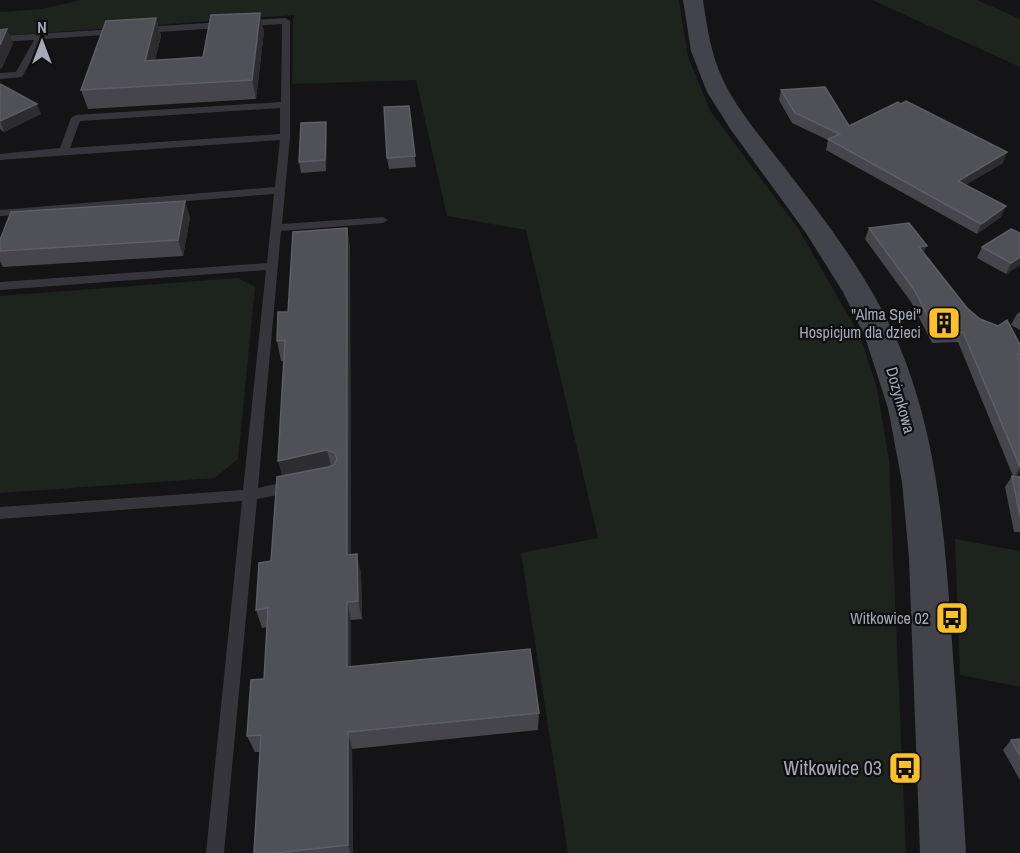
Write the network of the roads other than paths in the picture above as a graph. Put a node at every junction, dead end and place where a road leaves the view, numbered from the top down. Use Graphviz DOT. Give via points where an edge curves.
graph roads {
  1 [pos="693,0"];
  2 [pos="40,37"];
  3 [pos="0,39"];
  4 [pos="0,76"];
  5 [pos="285,105"];
  6 [pos="285,137"];
  7 [pos="64,151"];
  8 [pos="0,158"];
  9 [pos="279,190"];
  10 [pos="0,213"];
  11 [pos="383,220"];
  12 [pos="276,228"];
  13 [pos="272,266"];
  14 [pos="0,286"];
  15 [pos="308,483"];
  16 [pos="250,495"];
  17 [pos="0,513"];
  18 [pos="215,853"];
  19 [pos="943,853"];
  1 -- 19 [label="street, Dożynkowa" via="705,60 727,107 851,281 880,335 900,386 916,458 928,561"];
  2 -- 3 [label="lane"];
  2 -- 4 [label="lane" via="19,75"];
  2 -- 5 [label="lane" via="286,21"];
  5 -- 6 [label="lane"];
  5 -- 7 [label="lane" via="76,118"];
  6 -- 7 [label="lane"];
  6 -- 9 [label="lane"];
  7 -- 8 [label="lane"];
  9 -- 10 [label="lane"];
  9 -- 12 [label="lane"];
  11 -- 12 [label="lane"];
  12 -- 13 [label="lane"];
  13 -- 14 [label="lane"];
  13 -- 16 [label="lane"];
  15 -- 16 [label="lane"];
  16 -- 17 [label="lane"];
  16 -- 18 [label="lane"];
}
